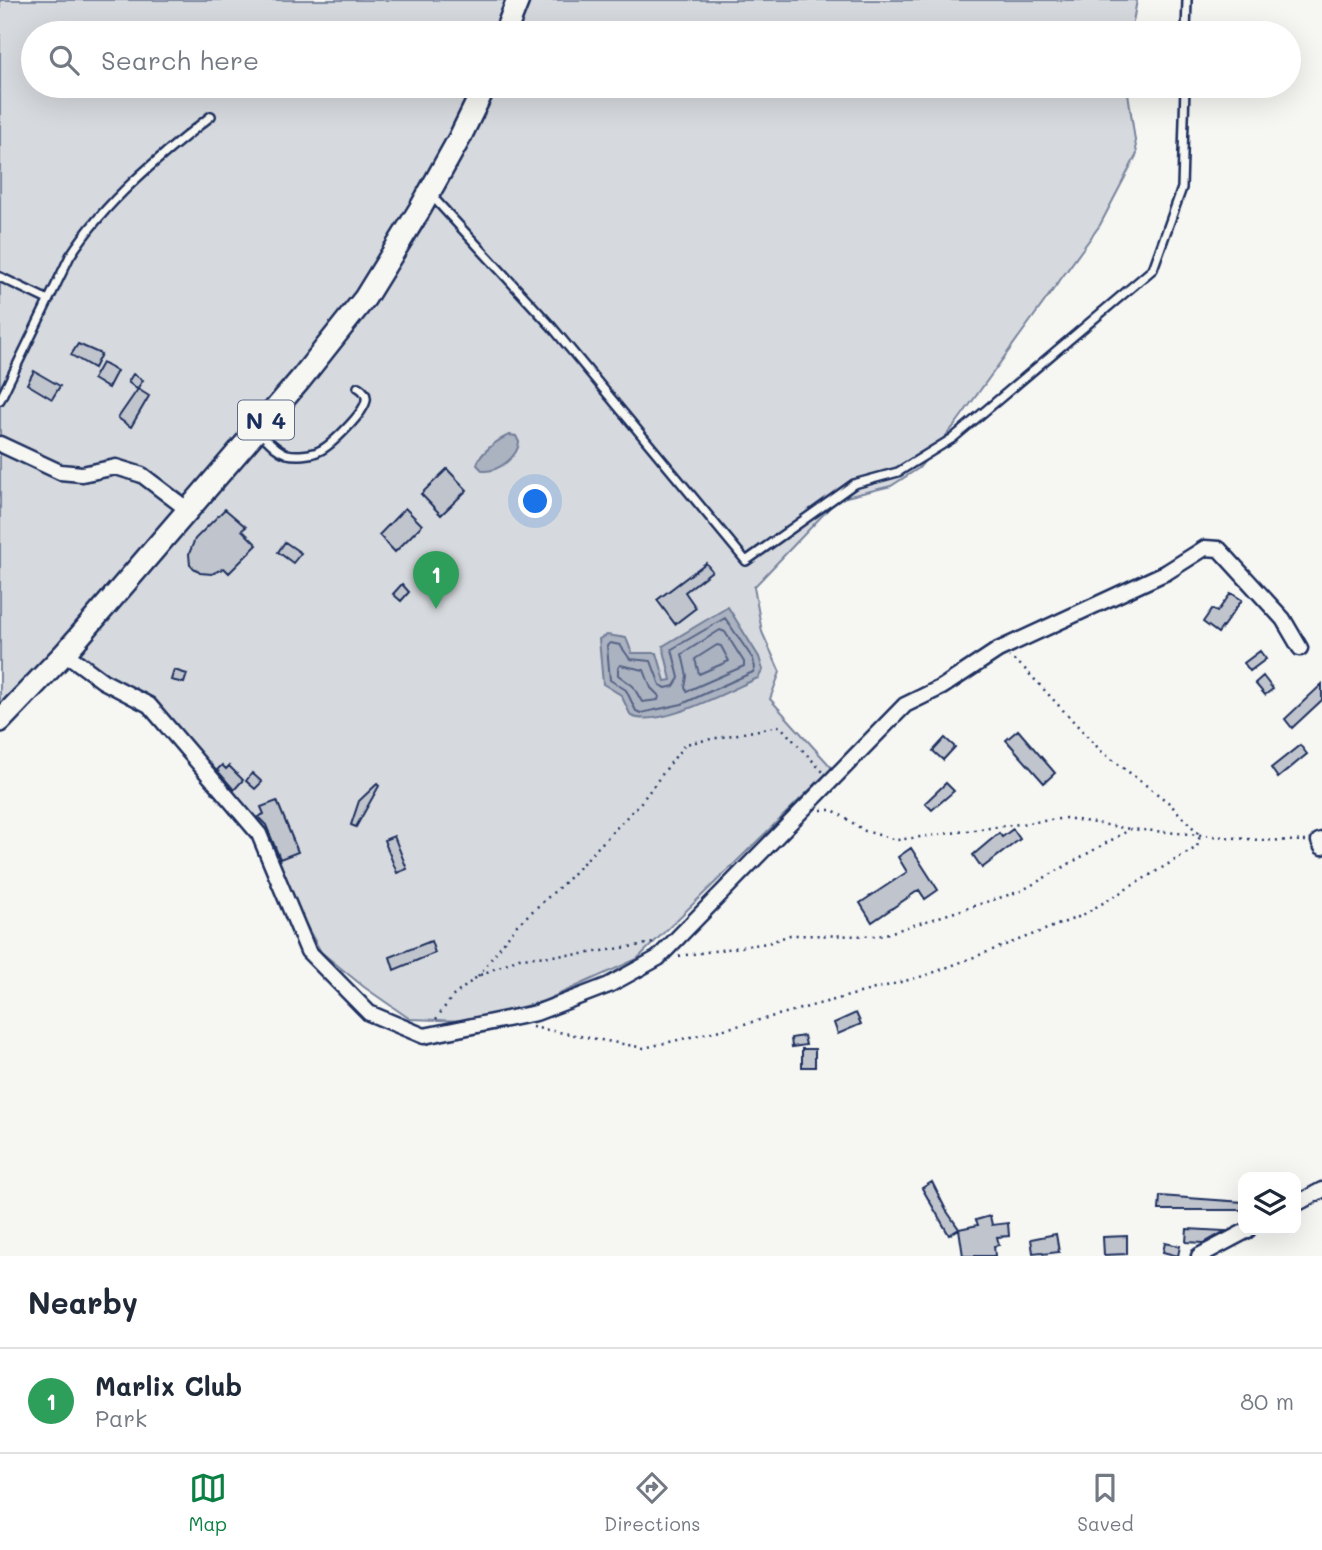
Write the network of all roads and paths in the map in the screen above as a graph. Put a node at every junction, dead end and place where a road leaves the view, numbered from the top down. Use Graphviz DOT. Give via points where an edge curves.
graph roads {
  1 [pos="518,0"];
  2 [pos="1187,0"];
  3 [pos="510,21"];
  4 [pos="1186,21"];
  5 [pos="479,98"];
  6 [pos="1185,98"];
  7 [pos="211,116"];
  8 [pos="429,193"];
  9 [pos="0,277"];
  10 [pos="48,300"];
  11 [pos="358,387"];
  12 [pos="0,400"];
  13 [pos="257,430"];
  14 [pos="0,444"];
  15 [pos="188,510"];
  16 [pos="1300,648"];
  17 [pos="998,650"];
  18 [pos="65,653"];
  19 [pos="0,721"];
  20 [pos="831,780"];
  21 [pos="800,811"];
  22 [pos="1131,829"];
  23 [pos="1200,835"];
  24 [pos="1321,843"];
  25 [pos="674,942"];
  26 [pos="658,958"];
  27 [pos="478,976"];
  28 [pos="506,1019"];
  29 [pos="424,1036"];
  30 [pos="1322,1190"];
  31 [pos="1301,1201"];
  32 [pos="1239,1235"];
  33 [pos="1199,1256"];
  1 -- 3 [label="main road"];
  2 -- 4 [label="lane"];
  5 -- 8 [label="main road, N 4"];
  6 -- 8 [label="lane" via="1182,188 1153,269 953,438 898,472 854,484 746,561 552,327"];
  7 -- 10 [label="lane" via="149,165 84,234"];
  8 -- 13 [label="main road, N 4" via="365,298"];
  9 -- 10 [label="lane"];
  10 -- 12 [label="lane"];
  11 -- 13 [label="lane" via="366,399 363,409 332,443 317,452 290,455"];
  13 -- 15 [label="main road, N 4"];
  14 -- 15 [label="street" via="60,472 82,474 116,467 142,475"];
  15 -- 18 [label="main road, N 4"];
  16 -- 17 [label="street" via="1283,618 1219,549 1205,548 1167,572"];
  17 -- 20 [label="street" via="905,705"];
  17 -- 23 [label="path" via="1022,666 1101,751 1168,802"];
  18 -- 19 [label="main road, N 4"];
  18 -- 29 [label="street" via="103,681 149,705 259,834 308,951 369,1013"];
  20 -- 21 [label="street"];
  20 -- 27 [label="path" via="780,726 685,744 642,801 517,926"];
  21 -- 22 [label="path" via="833,810 865,831 897,840 1066,818"];
  21 -- 25 [label="street"];
  22 -- 23 [label="path"];
  22 -- 26 [label="path" via="1021,891 879,936 790,935 768,943"];
  23 -- 24 [label="path"];
  23 -- 28 [label="path" via="1197,847 1081,916 927,975 737,1026 644,1048 540,1030"];
  25 -- 26 [label="street"];
  25 -- 27 [label="path" via="519,958"];
  26 -- 28 [label="street" via="609,985 536,1013"];
  27 -- 29 [label="path" via="452,997"];
  28 -- 29 [label="street"];
  30 -- 31 [label="street"];
  32 -- 33 [label="street"];
}
